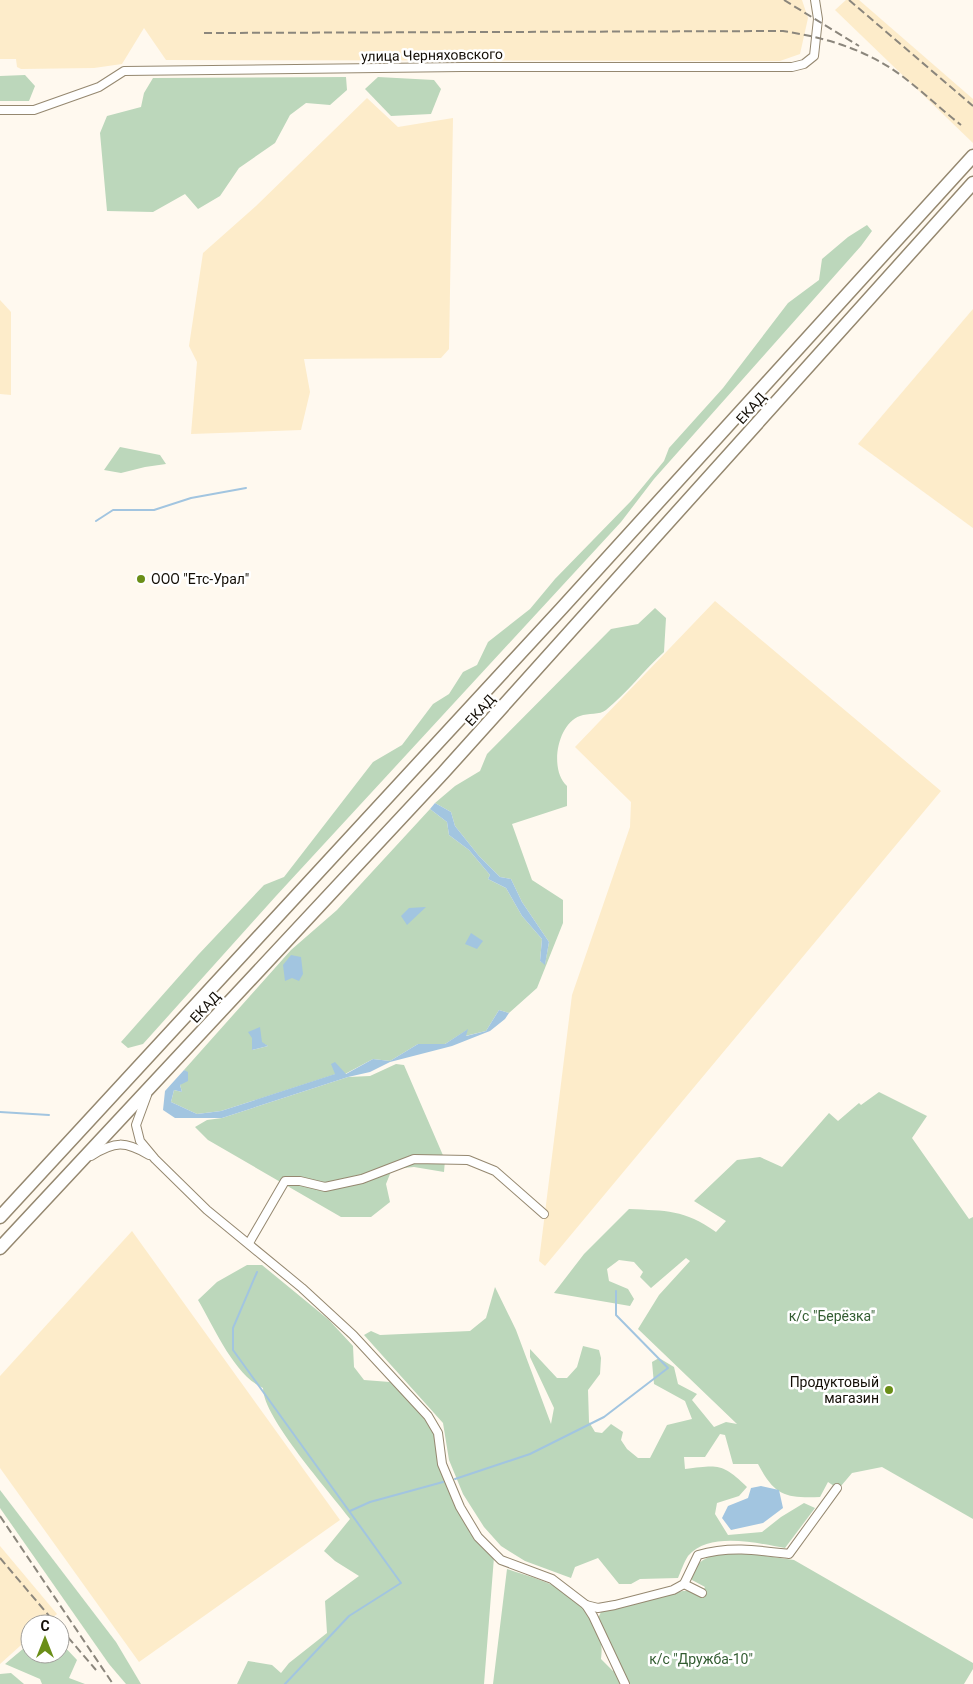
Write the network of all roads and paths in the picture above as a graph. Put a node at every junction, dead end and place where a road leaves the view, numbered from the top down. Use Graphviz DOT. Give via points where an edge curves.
graph roads {
  1 [pos="815,0"];
  2 [pos="0,110"];
  3 [pos="973,156"];
  4 [pos="973,183"];
  5 [pos="150,1088"];
  6 [pos="155,1159"];
  7 [pos="81,1162"];
  8 [pos="544,1214"];
  9 [pos="0,1217"];
  10 [pos="249,1243"];
  11 [pos="0,1248"];
  12 [pos="837,1488"];
  13 [pos="684,1584"];
  14 [pos="702,1593"];
  15 [pos="586,1605"];
  16 [pos="625,1684"];
  1 -- 2 [label="street, улица Черняховского" via="818,19 814,56 804,64 792,67 124,71 99,86 34,110"];
  3 -- 9 [label="highway, ЕКАД"];
  4 -- 5 [label="highway, ЕКАД" via="443,773"];
  5 -- 6 [label="street" via="136,1125 140,1141"];
  5 -- 7 [label="highway, ЕКАД"];
  6 -- 7 [label="street" via="124,1143 110,1146"];
  6 -- 10 [label="street" via="208,1210"];
  7 -- 11 [label="highway, ЕКАД"];
  8 -- 10 [label="street" via="495,1171 486,1167 468,1160 414,1159 362,1179 325,1187 285,1181"];
  10 -- 15 [label="street" via="353,1335 428,1416 438,1433 442,1464 460,1507 478,1537 501,1560 552,1579"];
  12 -- 13 [label="street" via="789,1554 718,1549 698,1556"];
  13 -- 14 [label="street"];
  13 -- 15 [label="street" via="673,1590 615,1605 598,1608"];
  15 -- 16 [label="street"];
}
